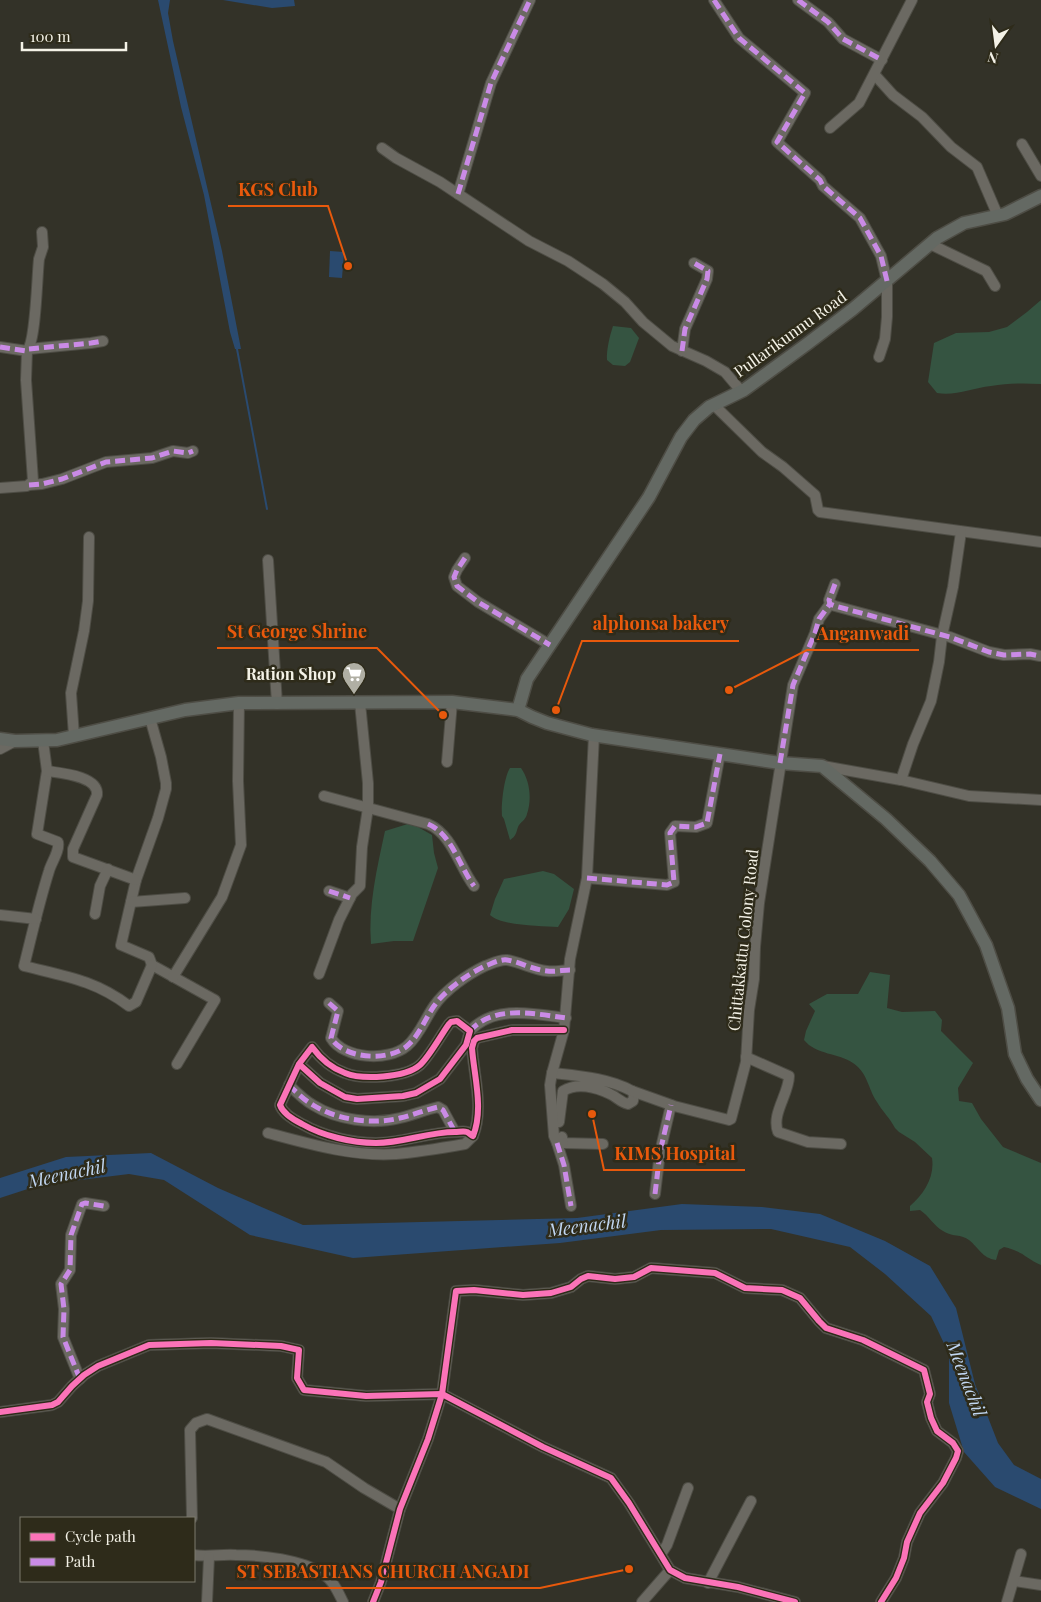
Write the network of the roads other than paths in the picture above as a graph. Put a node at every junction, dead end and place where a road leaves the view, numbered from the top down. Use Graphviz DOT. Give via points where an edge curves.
graph roads {
  1 [pos="530,0"];
  2 [pos="714,0"];
  3 [pos="798,0"];
  4 [pos="912,0"];
  5 [pos="882,60"];
  6 [pos="875,75"];
  7 [pos="830,128"];
  8 [pos="1022,144"];
  9 [pos="382,148"];
  10 [pos="1041,176"];
  11 [pos="458,194"];
  12 [pos="1041,196"];
  13 [pos="998,216"];
  14 [pos="42,232"];
  15 [pos="930,244"];
  16 [pos="694,263"];
  17 [pos="886,281"];
  18 [pos="995,286"];
  19 [pos="104,341"];
  20 [pos="0,348"];
  21 [pos="28,350"];
  22 [pos="682,351"];
  23 [pos="879,357"];
  24 [pos="741,391"];
  25 [pos="714,405"];
  26 [pos="193,451"];
  27 [pos="29,485"];
  28 [pos="0,488"];
  29 [pos="961,532"];
  30 [pos="89,537"];
  31 [pos="1041,542"];
  32 [pos="466,558"];
  33 [pos="268,560"];
  34 [pos="835,584"];
  35 [pos="830,604"];
  36 [pos="942,636"];
  37 [pos="550,645"];
  38 [pos="1040,656"];
  39 [pos="452,702"];
  40 [pos="239,703"];
  41 [pos="360,703"];
  42 [pos="277,704"];
  43 [pos="518,710"];
  44 [pos="150,718"];
  45 [pos="594,735"];
  46 [pos="74,736"];
  47 [pos="0,739"];
  48 [pos="15,741"];
  49 [pos="43,741"];
  50 [pos="0,749"];
  51 [pos="720,754"];
  52 [pos="447,762"];
  53 [pos="780,763"];
  54 [pos="822,766"];
  55 [pos="48,771"];
  56 [pos="901,780"];
  57 [pos="324,796"];
  58 [pos="1041,800"];
  59 [pos="368,808"];
  60 [pos="59,847"];
  61 [pos="72,855"];
  62 [pos="108,869"];
  63 [pos="587,878"];
  64 [pos="136,880"];
  65 [pos="474,886"];
  66 [pos="329,891"];
  67 [pos="185,898"];
  68 [pos="350,898"];
  69 [pos="131,902"];
  70 [pos="95,914"];
  71 [pos="0,915"];
  72 [pos="36,919"];
  73 [pos="152,966"];
  74 [pos="570,970"];
  75 [pos="319,974"];
  76 [pos="173,977"];
  77 [pos="329,1003"];
  78 [pos="566,1018"];
  79 [pos="564,1030"];
  80 [pos="470,1031"];
  81 [pos="466,1045"];
  82 [pos="746,1057"];
  83 [pos="177,1064"];
  84 [pos="298,1064"];
  85 [pos="552,1073"];
  86 [pos="289,1085"];
  87 [pos="632,1091"];
  88 [pos="1041,1100"];
  89 [pos="670,1105"];
  90 [pos="455,1132"];
  91 [pos="268,1133"];
  92 [pos="469,1134"];
  93 [pos="560,1143"];
  94 [pos="603,1144"];
  95 [pos="842,1144"];
  96 [pos="655,1194"];
  97 [pos="104,1206"];
  98 [pos="571,1206"];
  99 [pos="80,1379"];
  100 [pos="442,1394"];
  101 [pos="0,1412"];
  102 [pos="688,1488"];
  103 [pos="751,1501"];
  104 [pos="400,1509"];
  105 [pos="192,1517"];
  106 [pos="195,1554"];
  107 [pos="660,1554"];
  108 [pos="1021,1554"];
  109 [pos="209,1557"];
  110 [pos="670,1570"];
  111 [pos="1014,1581"];
  112 [pos="708,1583"];
  113 [pos="1041,1585"];
  114 [pos="766,1598"];
  115 [pos="207,1602"];
  116 [pos="343,1602"];
  117 [pos="373,1602"];
  118 [pos="642,1602"];
  119 [pos="795,1602"];
  120 [pos="881,1602"];
  121 [pos="1007,1602"];
  1 -- 11 [label="street" via="491,83"];
  2 -- 17 [label="street" via="739,38 805,93 777,142 860,218 881,256"];
  3 -- 5 [label="street" via="828,22 843,39"];
  4 -- 5 [label="street"];
  5 -- 6 [label="street"];
  6 -- 7 [label="street" via="859,104"];
  6 -- 13 [label="street" via="893,95 976,167"];
  8 -- 10 [label="street"];
  9 -- 11 [label="street"];
  11 -- 22 [label="street" via="603,284 654,332"];
  12 -- 13 [label="main road, Pullarikunnu Road"];
  13 -- 15 [label="main road, Pullarikunnu Road" via="964,223"];
  14 -- 21 [label="street" via="33,335"];
  15 -- 17 [label="main road, Pullarikunnu Road"];
  15 -- 18 [label="street" via="986,271"];
  16 -- 22 [label="street" via="708,271 707,279 685,329"];
  17 -- 23 [label="street" via="885,339"];
  17 -- 24 [label="main road, Pullarikunnu Road"];
  19 -- 21 [label="street"];
  20 -- 21 [label="street"];
  21 -- 27 [label="street" via="33,468 33,481"];
  22 -- 24 [label="street" via="725,372"];
  24 -- 25 [label="main road, Pullarikunnu Road"];
  25 -- 29 [label="street" via="762,452 816,497 820,512"];
  25 -- 37 [label="main road, Pullarikunnu Road" via="694,420 680,437 649,497"];
  26 -- 27 [label="street" via="173,451 152,458 106,462 62,479"];
  27 -- 28 [label="street"];
  29 -- 31 [label="street"];
  29 -- 36 [label="street"];
  30 -- 46 [label="street" via="84,631 71,692"];
  32 -- 37 [label="street" via="454,577 456,586"];
  33 -- 42 [label="street"];
  34 -- 35 [label="street, Chittakkattu Colony Road"];
  35 -- 36 [label="street"];
  35 -- 53 [label="street, Chittakkattu Colony Road" via="819,619 793,685"];
  36 -- 38 [label="street" via="989,652"];
  36 -- 56 [label="street" via="931,701"];
  37 -- 43 [label="main road, Pullarikunnu Road" via="527,679"];
  39 -- 41 [label="main road"];
  39 -- 43 [label="main road"];
  39 -- 52 [label="street"];
  40 -- 42 [label="main road"];
  40 -- 44 [label="main road"];
  40 -- 76 [label="street" via="241,845 222,897"];
  41 -- 42 [label="main road"];
  41 -- 59 [label="street"];
  43 -- 45 [label="main road" via="547,723"];
  44 -- 46 [label="main road"];
  44 -- 64 [label="street" via="166,783 158,818"];
  45 -- 51 [label="main road"];
  45 -- 63 [label="street"];
  46 -- 49 [label="main road"];
  47 -- 48 [label="main road"];
  48 -- 49 [label="main road"];
  48 -- 50 [label="street"];
  49 -- 55 [label="street"];
  51 -- 53 [label="main road"];
  51 -- 63 [label="street" via="707,823 696,827 675,826 670,833 674,882 667,885"];
  53 -- 54 [label="main road"];
  53 -- 82 [label="street, Chittakkattu Colony Road" via="759,903"];
  54 -- 56 [label="street"];
  54 -- 88 [label="main road" via="886,819 930,861 959,895 986,945 1008,1008 1015,1054 1026,1079"];
  55 -- 60 [label="street" via="37,834 58,842"];
  55 -- 61 [label="street" via="83,779 97,790"];
  56 -- 58 [label="street" via="969,796"];
  57 -- 59 [label="street"];
  59 -- 65 [label="street" via="437,828"];
  59 -- 68 [label="street" via="360,886"];
  60 -- 61 [label="street"];
  60 -- 72 [label="street" via="41,895"];
  61 -- 62 [label="street"];
  62 -- 64 [label="street"];
  62 -- 70 [label="street" via="100,886"];
  63 -- 74 [label="street"];
  64 -- 69 [label="street"];
  66 -- 68 [label="street"];
  67 -- 69 [label="street"];
  68 -- 75 [label="street"];
  69 -- 73 [label="street" via="121,945 149,958"];
  71 -- 72 [label="street"];
  72 -- 73 [label="street" via="24,966 89,982 113,993 129,1006 136,1002"];
  73 -- 76 [label="street"];
  74 -- 77 [label="street" via="547,971 506,960 484,967 452,988 436,1004 407,1046 399,1052 382,1055 352,1054 335,1044 331,1038 338,1011"];
  74 -- 78 [label="street"];
  76 -- 83 [label="street" via="215,1000"];
  78 -- 79 [label="street"];
  78 -- 80 [label="street" via="507,1014 488,1018"];
  79 -- 85 [label="street"];
  79 -- 92 [label="street" via="512,1030 474,1041 478,1112 476,1129"];
  80 -- 81 [label="street"];
  80 -- 84 [label="street" via="456,1021 451,1022 420,1065 394,1075 346,1074 326,1063 312,1047"];
  81 -- 84 [label="street" via="440,1079 416,1093 389,1098 345,1097 320,1084"];
  81 -- 92 [label="street" via="472,1107"];
  82 -- 89 [label="street, Chittakkattu Colony Road" via="730,1120"];
  82 -- 95 [label="street" via="789,1076 776,1126 778,1132 808,1142"];
  84 -- 86 [label="street"];
  85 -- 87 [label="street" via="597,1079"];
  85 -- 93 [label="street" via="554,1136"];
  86 -- 90 [label="street" via="317,1107 356,1120 400,1118 438,1107"];
  86 -- 90 [label="street" via="281,1108 292,1118 322,1133 375,1143"];
  87 -- 89 [label="street"];
  87 -- 93 [label="street" via="633,1101 628,1104 593,1087 571,1086 563,1091 558,1119"];
  89 -- 96 [label="street"];
  90 -- 92 [label="street"];
  91 -- 92 [label="street" via="315,1146 396,1154 465,1144"];
  93 -- 94 [label="street"];
  93 -- 98 [label="street"];
  97 -- 99 [label="street" via="82,1204 71,1235 70,1270 61,1284 63,1337"];
  99 -- 100 [label="street" via="98,1366 149,1344 211,1342 299,1350 296,1378 304,1390 366,1396"];
  99 -- 101 [label="street" via="52,1405"];
  100 -- 104 [label="street" via="434,1424"];
  100 -- 107 [label="street" via="543,1448 611,1478"];
  100 -- 120 [label="street" via="456,1291 523,1295 551,1293 571,1287 588,1276 615,1280 634,1277 651,1268 715,1273 745,1288 782,1290 800,1298 826,1328 863,1340 924,1370 930,1394 926,1402 931,1418 937,1431 958,1451 943,1483 920,1513 896,1578"];
  102 -- 107 [label="street" via="667,1545"];
  103 -- 112 [label="street"];
  104 -- 105 [label="street" via="326,1462 207,1419 196,1423 190,1430"];
  104 -- 117 [label="street"];
  106 -- 109 [label="street"];
  107 -- 110 [label="street"];
  108 -- 111 [label="street"];
  109 -- 115 [label="street"];
  109 -- 116 [label="street" via="237,1555 295,1561 324,1574 336,1587"];
  110 -- 112 [label="street" via="685,1578"];
  110 -- 118 [label="street"];
  111 -- 113 [label="street"];
  111 -- 121 [label="street"];
  112 -- 114 [label="street" via="738,1587"];
  114 -- 119 [label="street"];
}
